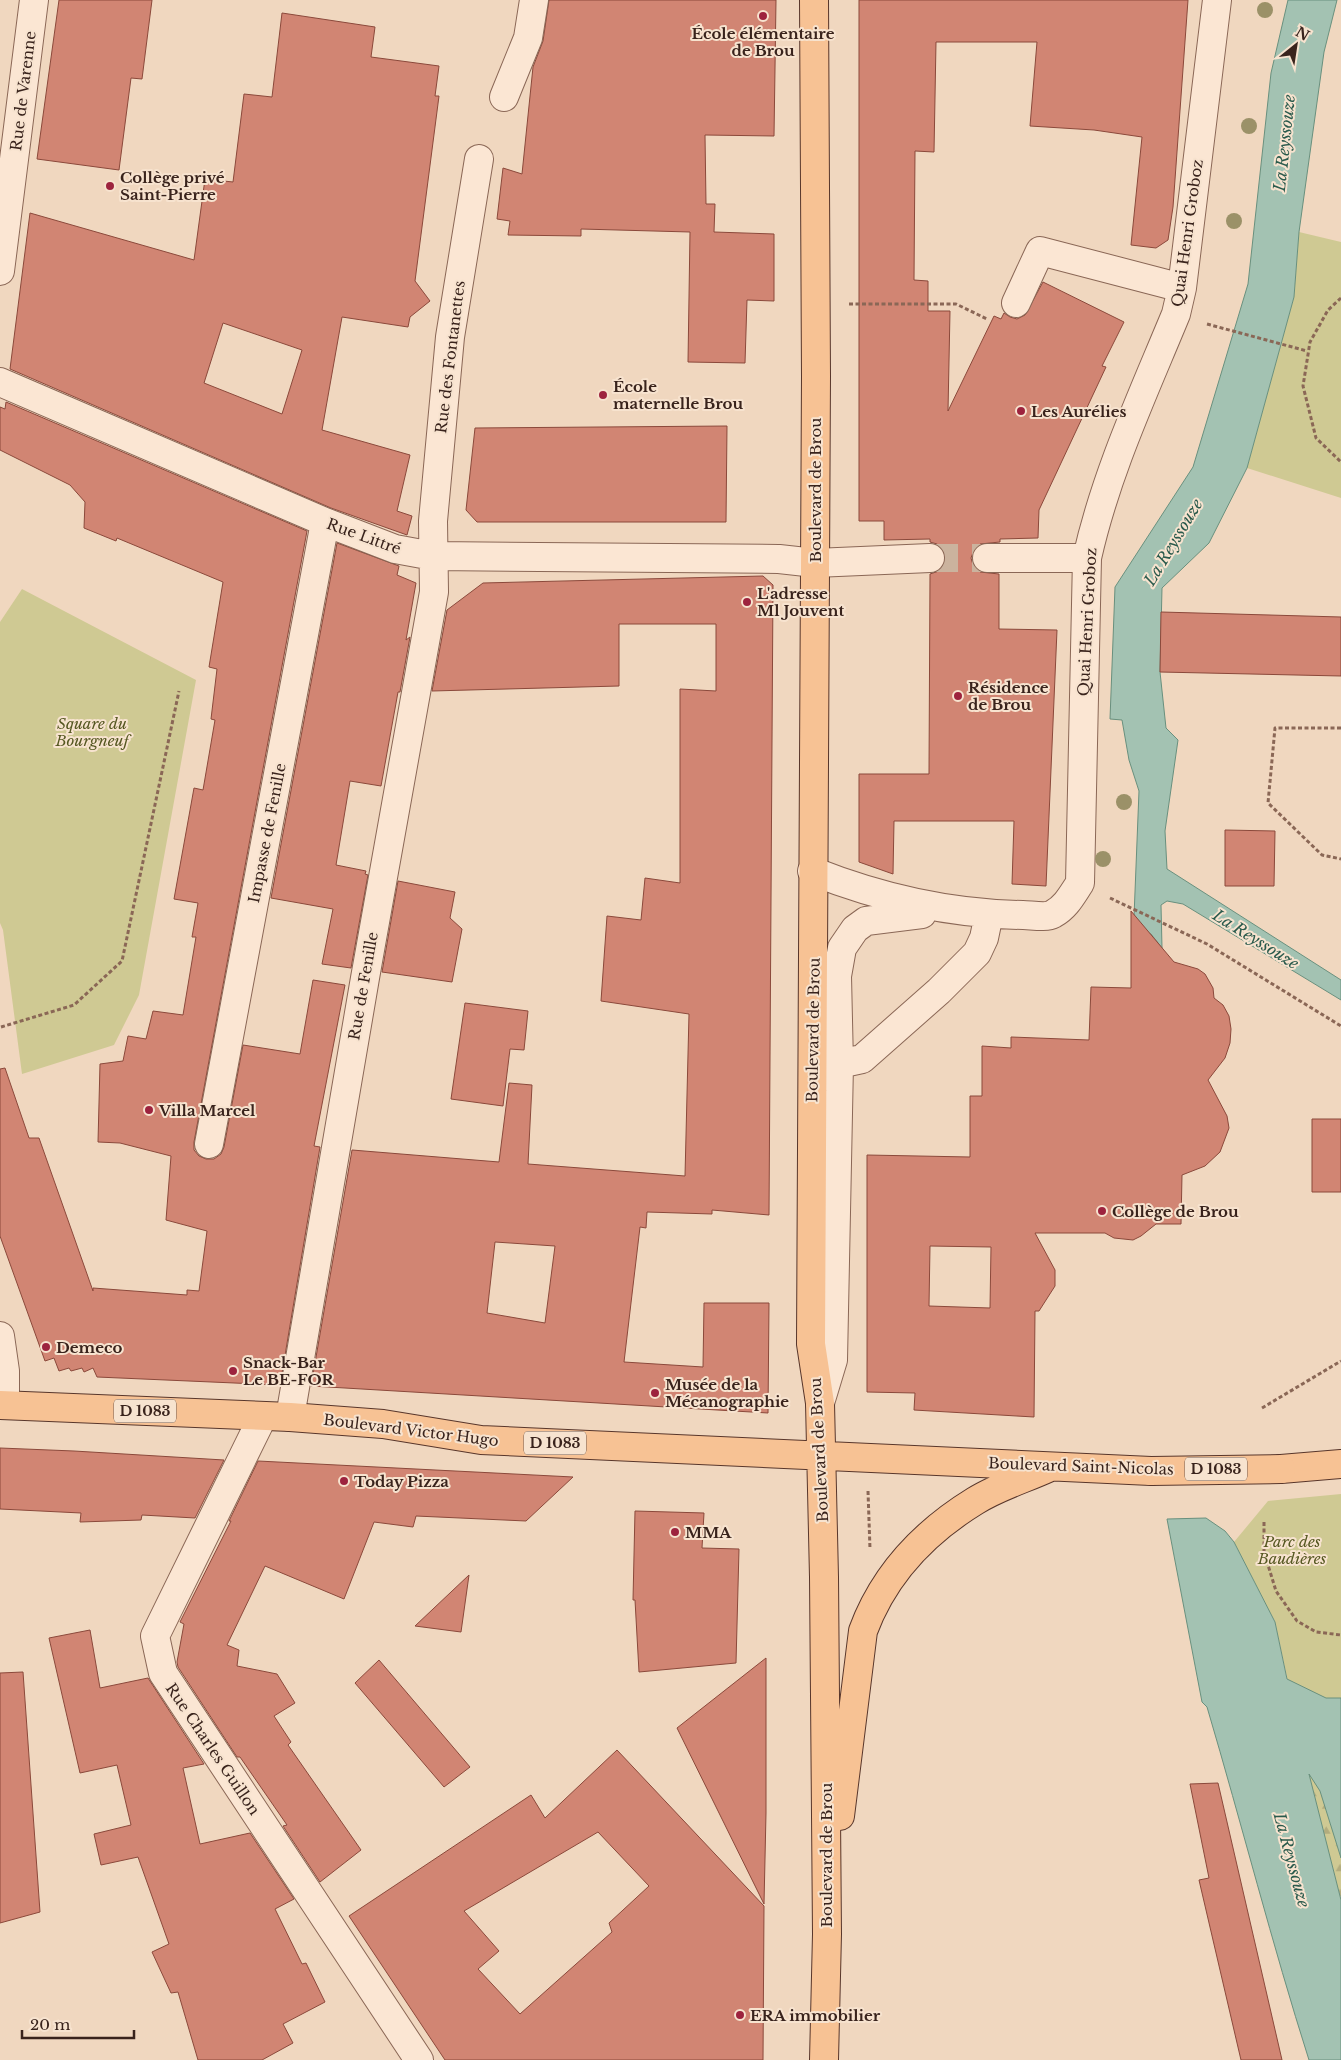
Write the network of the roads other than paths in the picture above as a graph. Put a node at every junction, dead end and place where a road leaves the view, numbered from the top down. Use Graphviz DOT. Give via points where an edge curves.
graph roads {
  1 [pos="34,0"];
  2 [pos="534,0"];
  3 [pos="814,0"];
  4 [pos="1217,0"];
  5 [pos="504,97"];
  6 [pos="479,159"];
  7 [pos="0,271"];
  8 [pos="1182,288"];
  9 [pos="1016,303"];
  10 [pos="0,382"];
  11 [pos="325,522"];
  12 [pos="434,556"];
  13 [pos="930,558"];
  14 [pos="987,558"];
  15 [pos="1087,558"];
  16 [pos="815,563"];
  17 [pos="812,871"];
  18 [pos="977,913"];
  19 [pos="839,1064"];
  20 [pos="812,1126"];
  21 [pos="209,1144"];
  22 [pos="0,1336"];
  23 [pos="820,1403"];
  24 [pos="3,1405"];
  25 [pos="263,1416"];
  26 [pos="290,1417"];
  27 [pos="821,1455"];
  28 [pos="1341,1464"];
  29 [pos="1054,1466"];
  30 [pos="827,1934"];
  31 [pos="419,2060"];
  32 [pos="824,2060"];
  1 -- 7 [label="street, Rue de Varenne"];
  2 -- 5 [label="street" via="528,38"];
  3 -- 16 [label="main road, Boulevard de Brou"];
  4 -- 8 [label="street, Quai Henri Groboz"];
  6 -- 12 [label="street, Rue des Fontanettes" via="450,337 433,521"];
  8 -- 9 [label="street" via="1040,251"];
  8 -- 15 [label="street, Quai Henri Groboz" via="1176,314 1110,474"];
  10 -- 11 [label="street, Rue Littré"];
  11 -- 12 [label="street, Rue Littré" via="396,549"];
  11 -- 21 [label="street, Impasse de Fenille"];
  12 -- 16 [label="street, Rue Littré" via="779,558"];
  12 -- 26 [label="street, Rue de Fenille" via="434,592"];
  13 -- 16 [label="street, Rue Littré"];
  14 -- 15 [label="street"];
  15 -- 18 [label="street, Quai Henri Groboz" via="1080,883 1065,905 1051,915"];
  16 -- 17 [label="main road, Boulevard de Brou"];
  17 -- 18 [label="street, Quai Henri Groboz" via="890,898"];
  17 -- 20 [label="main road, Boulevard de Brou"];
  18 -- 19 [label="street" via="984,938 977,953 862,1059"];
  18 -- 19 [label="street" via="876,918 855,929 842,948 837,976"];
  19 -- 20 [label="street" via="824,1084"];
  19 -- 23 [label="street" via="833,1360"];
  20 -- 23 [label="main road, Boulevard de Brou" via="811,1344"];
  22 -- 24 [label="street" via="5,1371"];
  23 -- 27 [label="main road, Boulevard de Brou"];
  24 -- 25 [label="main road, Boulevard Victor Hugo / D 1083"];
  25 -- 26 [label="main road, Boulevard Victor Hugo / D 1083"];
  25 -- 31 [label="street, Rue Charles Guillon" via="155,1636 163,1673"];
  26 -- 27 [label="main road, Boulevard Victor Hugo / D 1083" via="382,1424 481,1440"];
  27 -- 29 [label="main road, Boulevard Saint-Nicolas / D 1083"];
  27 -- 30 [label="main road, Boulevard de Brou"];
  28 -- 29 [label="main road, Boulevard Saint-Nicolas / D 1083, bridge" via="1281,1469 1151,1470"];
  29 -- 30 [label="main road" via="976,1500 907,1554 873,1604 863,1631"];
  30 -- 32 [label="main road, Boulevard de Brou"];
}
